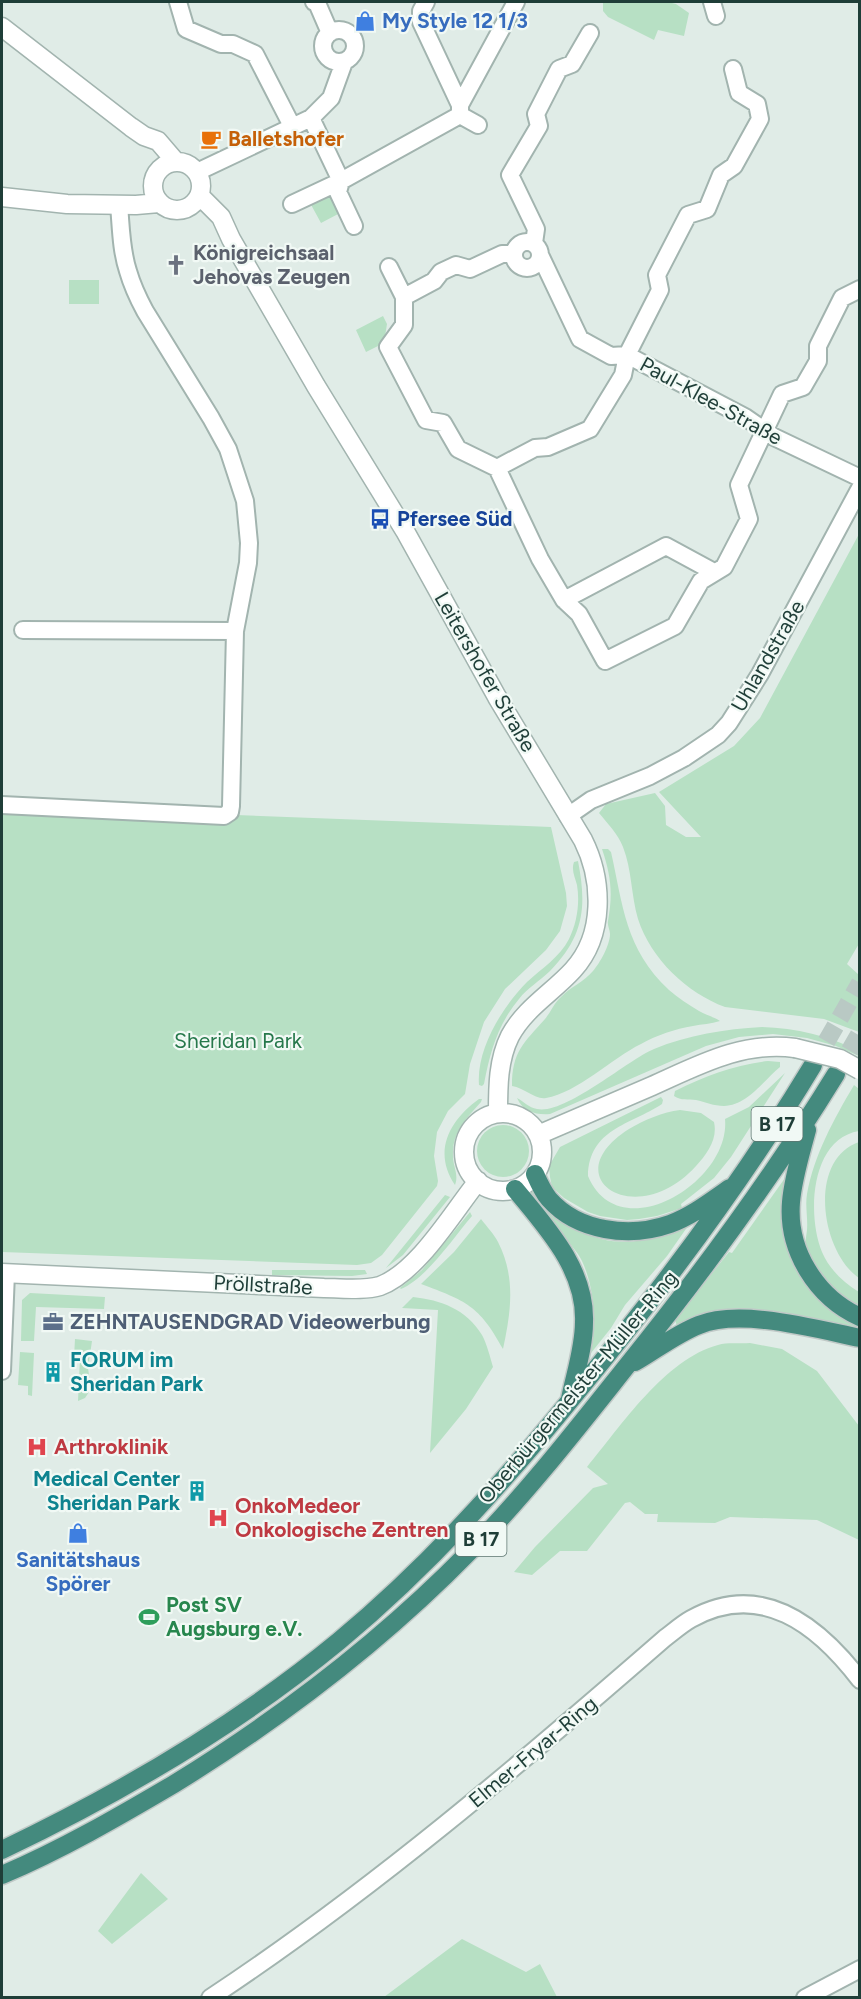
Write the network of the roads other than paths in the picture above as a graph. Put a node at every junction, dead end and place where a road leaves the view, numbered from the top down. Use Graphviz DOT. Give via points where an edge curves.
graph roads {
  1 [pos="178,2"];
  2 [pos="314,2"];
  3 [pos="426,2"];
  4 [pos="516,2"];
  5 [pos="2,27"];
  6 [pos="330,33"];
  7 [pos="590,33"];
  8 [pos="344,62"];
  9 [pos="733,69"];
  10 [pos="460,110"];
  11 [pos="311,118"];
  12 [pos="478,125"];
  13 [pos="292,126"];
  14 [pos="169,164"];
  15 [pos="197,172"];
  16 [pos="341,181"];
  17 [pos="156,196"];
  18 [pos="2,197"];
  19 [pos="196,201"];
  20 [pos="122,204"];
  21 [pos="292,204"];
  22 [pos="354,226"];
  23 [pos="537,250"];
  24 [pos="513,254"];
  25 [pos="388,267"];
  26 [pos="860,289"];
  27 [pos="404,297"];
  28 [pos="627,355"];
  29 [pos="765,432"];
  30 [pos="497,468"];
  31 [pos="860,478"];
  32 [pos="860,488"];
  33 [pos="714,572"];
  34 [pos="564,600"];
  35 [pos="23,630"];
  36 [pos="235,630"];
  37 [pos="2,805"];
  38 [pos="568,816"];
  39 [pos="813,1065"];
  40 [pos="860,1070"];
  41 [pos="836,1074"];
  42 [pos="498,1113"];
  43 [pos="810,1116"];
  44 [pos="538,1135"];
  45 [pos="535,1174"];
  46 [pos="478,1181"];
  47 [pos="739,1182"];
  48 [pos="515,1189"];
  49 [pos="4,1273"];
  50 [pos="860,1317"];
  51 [pos="860,1338"];
  52 [pos="626,1368"];
  53 [pos="2,1371"];
  54 [pos="569,1403"];
  55 [pos="860,1680"];
  56 [pos="2,1850"];
  57 [pos="2,1875"];
  58 [pos="860,1969"];
  59 [pos="210,1998"];
  60 [pos="805,1998"];
  1 -- 13 [label="street" via="186,29 255,54"];
  2 -- 6 [label="street"];
  3 -- 10 [label="street" via="421,22"];
  4 -- 10 [label="street"];
  5 -- 14 [label="street" via="144,136 158,141"];
  6 -- 8 [label="street" via="324,40 324,51 333,62"];
  6 -- 8 [label="street" via="346,31 354,39 354,53"];
  7 -- 23 [label="street, Paul-Klee-Straße" via="572,64 559,69 536,114 538,126 510,175 536,229"];
  8 -- 11 [label="street" via="331,98"];
  9 -- 28 [label="street" via="739,93 757,104 760,119 734,166 721,175 707,208 688,216 657,275 660,290"];
  10 -- 12 [label="street"];
  10 -- 16 [label="street"];
  11 -- 13 [label="street"];
  11 -- 16 [label="street"];
  13 -- 15 [label="street"];
  14 -- 15 [label="street" via="190,165"];
  14 -- 17 [label="street" via="153,181"];
  15 -- 19 [label="street" via="202,185"];
  16 -- 21 [label="street"];
  16 -- 22 [label="street" via="338,192"];
  17 -- 19 [label="street" via="176,210"];
  17 -- 20 [label="street" via="134,198"];
  18 -- 20 [label="street" via="59,204"];
  19 -- 38 [label="street, Leitershofer Straße" via="221,217"];
  20 -- 36 [label="street" via="126,262 136,293 228,449 244,501 249,532 248,564"];
  23 -- 24 [label="street" via="521,243"];
  23 -- 24 [label="street" via="534,267 525,269"];
  23 -- 28 [label="street, Paul-Klee-Straße" via="580,339 611,356"];
  24 -- 27 [label="street" via="502,254 470,269 456,265"];
  25 -- 27 [label="street"];
  26 -- 29 [label="street" via="842,298 818,346 818,361 803,387 782,393"];
  27 -- 30 [label="street" via="404,325 388,347 426,420 443,423 458,449"];
  28 -- 29 [label="street, Paul-Klee-Straße" via="745,417"];
  28 -- 30 [label="street" via="623,375 590,429 548,447 535,448"];
  29 -- 31 [label="street, Paul-Klee-Straße"];
  29 -- 33 [label="street" via="740,485 749,519 724,567"];
  30 -- 34 [label="street"];
  32 -- 38 [label="street, Uhlandstraße" via="760,674 729,723 684,758 591,800"];
  33 -- 34 [label="street" via="666,546"];
  33 -- 34 [label="street" via="701,581 675,626 605,661 579,614"];
  35 -- 36 [label="street"];
  36 -- 37 [label="street" via="230,812 224,816"];
  38 -- 42 [label="street, Leitershofer Straße" via="585,845 596,879 598,905 594,928 574,969 536,1002 510,1036 499,1075"];
  39 -- 47 [label="highway, Oberbürgermeister-Müller-Ring / B 17"];
  40 -- 44 [label="street, bridge" via="840,1059 795,1048 746,1048 712,1058"];
  41 -- 43 [label="highway, Oberbürgermeister-Müller-Ring / B 17"];
  42 -- 44 [label="street" via="523,1118"];
  42 -- 46 [label="street" via="481,1119 465,1141 465,1159"];
  43 -- 50 [label="highway" via="791,1203 794,1238 814,1281 837,1305"];
  43 -- 52 [label="highway, Oberbürgermeister-Müller-Ring / B 17" via="758,1195"];
  44 -- 45 [label="street" via="542,1157"];
  45 -- 47 [label="highway" via="547,1197 562,1211 590,1225 623,1232 670,1224"];
  45 -- 48 [label="street"];
  46 -- 48 [label="street" via="496,1190"];
  46 -- 49 [label="street, Pröllstraße" via="423,1252 403,1273 380,1286 324,1288"];
  47 -- 54 [label="highway, Oberbürgermeister-Müller-Ring / B 17" via="680,1265"];
  48 -- 54 [label="highway" via="565,1254 583,1299 582,1345"];
  49 -- 53 [label="street"];
  51 -- 52 [label="highway" via="756,1319 724,1318 682,1332"];
  52 -- 57 [label="highway, Oberbürgermeister-Müller-Ring / B 17" via="470,1551 350,1660 183,1778 80,1837"];
  54 -- 56 [label="highway, Oberbürgermeister-Müller-Ring / B 17" via="454,1535 338,1642 246,1711 173,1759"];
  55 -- 59 [label="street, Elmer-Fryar-Ring" via="803,1623 774,1608 738,1604 690,1619 434,1835 354,1898"];
  58 -- 60 [label="street"];
}
